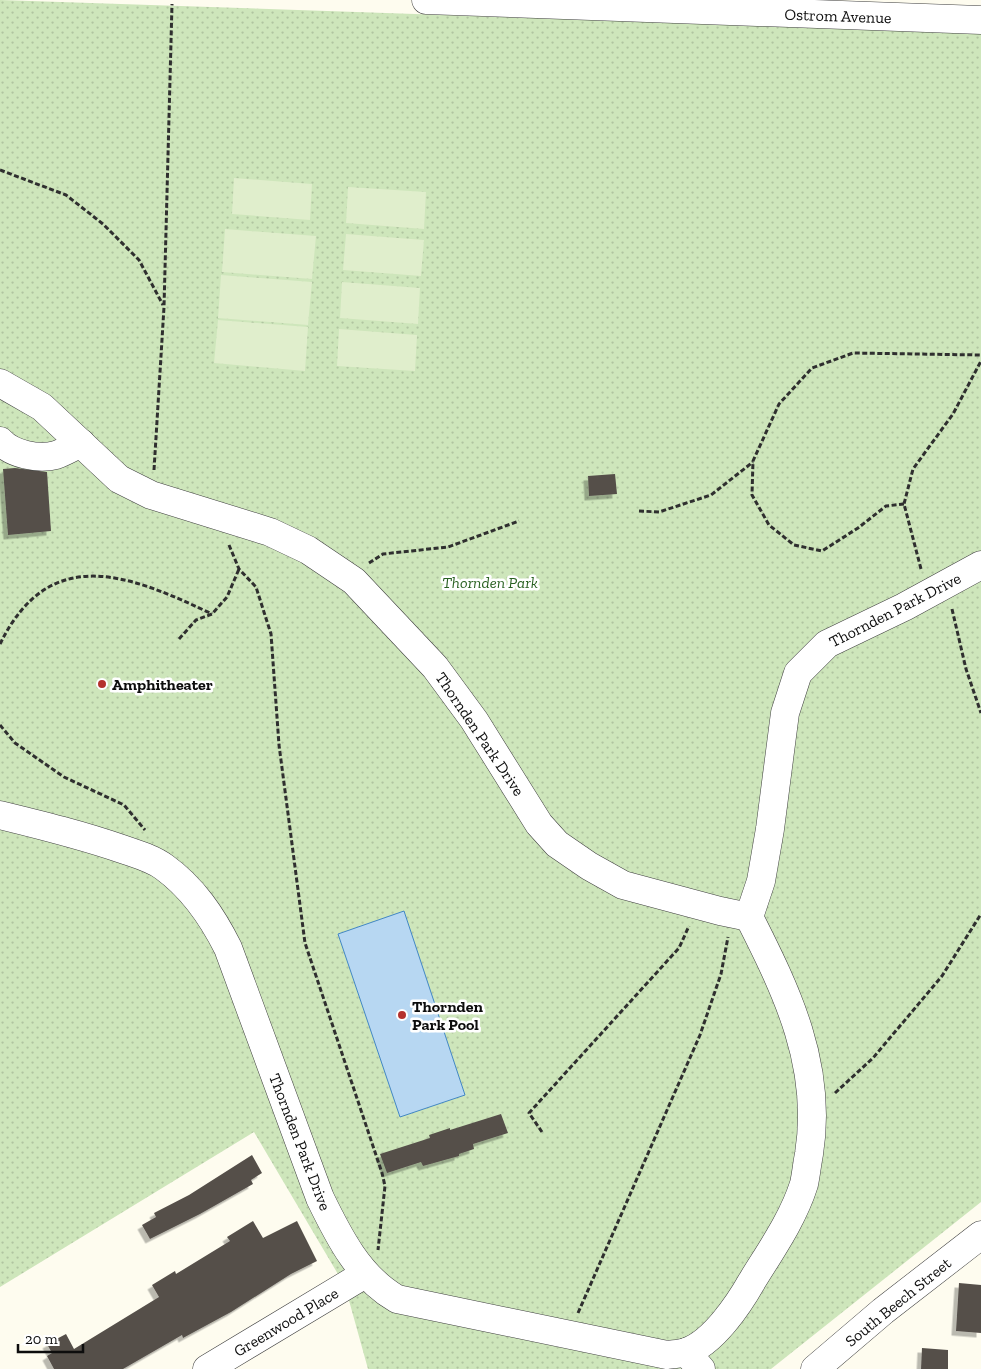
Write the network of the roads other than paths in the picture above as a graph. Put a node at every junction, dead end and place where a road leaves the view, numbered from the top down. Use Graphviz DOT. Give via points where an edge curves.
graph roads {
  1 [pos="426,0"];
  2 [pos="522,2"];
  3 [pos="700,5"];
  4 [pos="777,7"];
  5 [pos="856,8"];
  6 [pos="936,9"];
  7 [pos="981,20"];
  8 [pos="0,383"];
  9 [pos="0,441"];
  10 [pos="81,443"];
  11 [pos="981,565"];
  12 [pos="0,815"];
  13 [pos="749,917"];
  14 [pos="981,1235"];
  15 [pos="371,1264"];
  16 [pos="693,1360"];
  17 [pos="207,1369"];
  18 [pos="815,1369"];
  1 -- 2 [label="street, Ostrom Avenue"];
  2 -- 3 [label="street, Ostrom Avenue"];
  3 -- 4 [label="street, Ostrom Avenue"];
  4 -- 5 [label="street, Ostrom Avenue"];
  5 -- 6 [label="street, Ostrom Avenue"];
  6 -- 7 [label="street, Ostrom Avenue"];
  8 -- 10 [label="street, Thornden Park Drive" via="42,407"];
  9 -- 10 [label="street" via="7,449 39,456 54,455"];
  10 -- 13 [label="street, Thornden Park Drive" via="119,479 151,495 270,532 308,550 354,582 435,667 474,720 539,824 557,844 623,885"];
  11 -- 13 [label="street, Thornden Park Drive" via="826,644 798,672 785,713 761,881"];
  12 -- 15 [label="street, Thornden Park Drive" via="77,834 144,857 164,866 196,895 228,948 320,1198 338,1236"];
  13 -- 16 [label="street, Thornden Park Drive" via="778,972 803,1038 812,1107 812,1134 804,1184 785,1228 737,1307 701,1344"];
  14 -- 18 [label="street, South Beech Street"];
  15 -- 16 [label="street, Thornden Park Drive" via="385,1292 397,1299"];
  15 -- 17 [label="street, Greenwood Place"];
}
